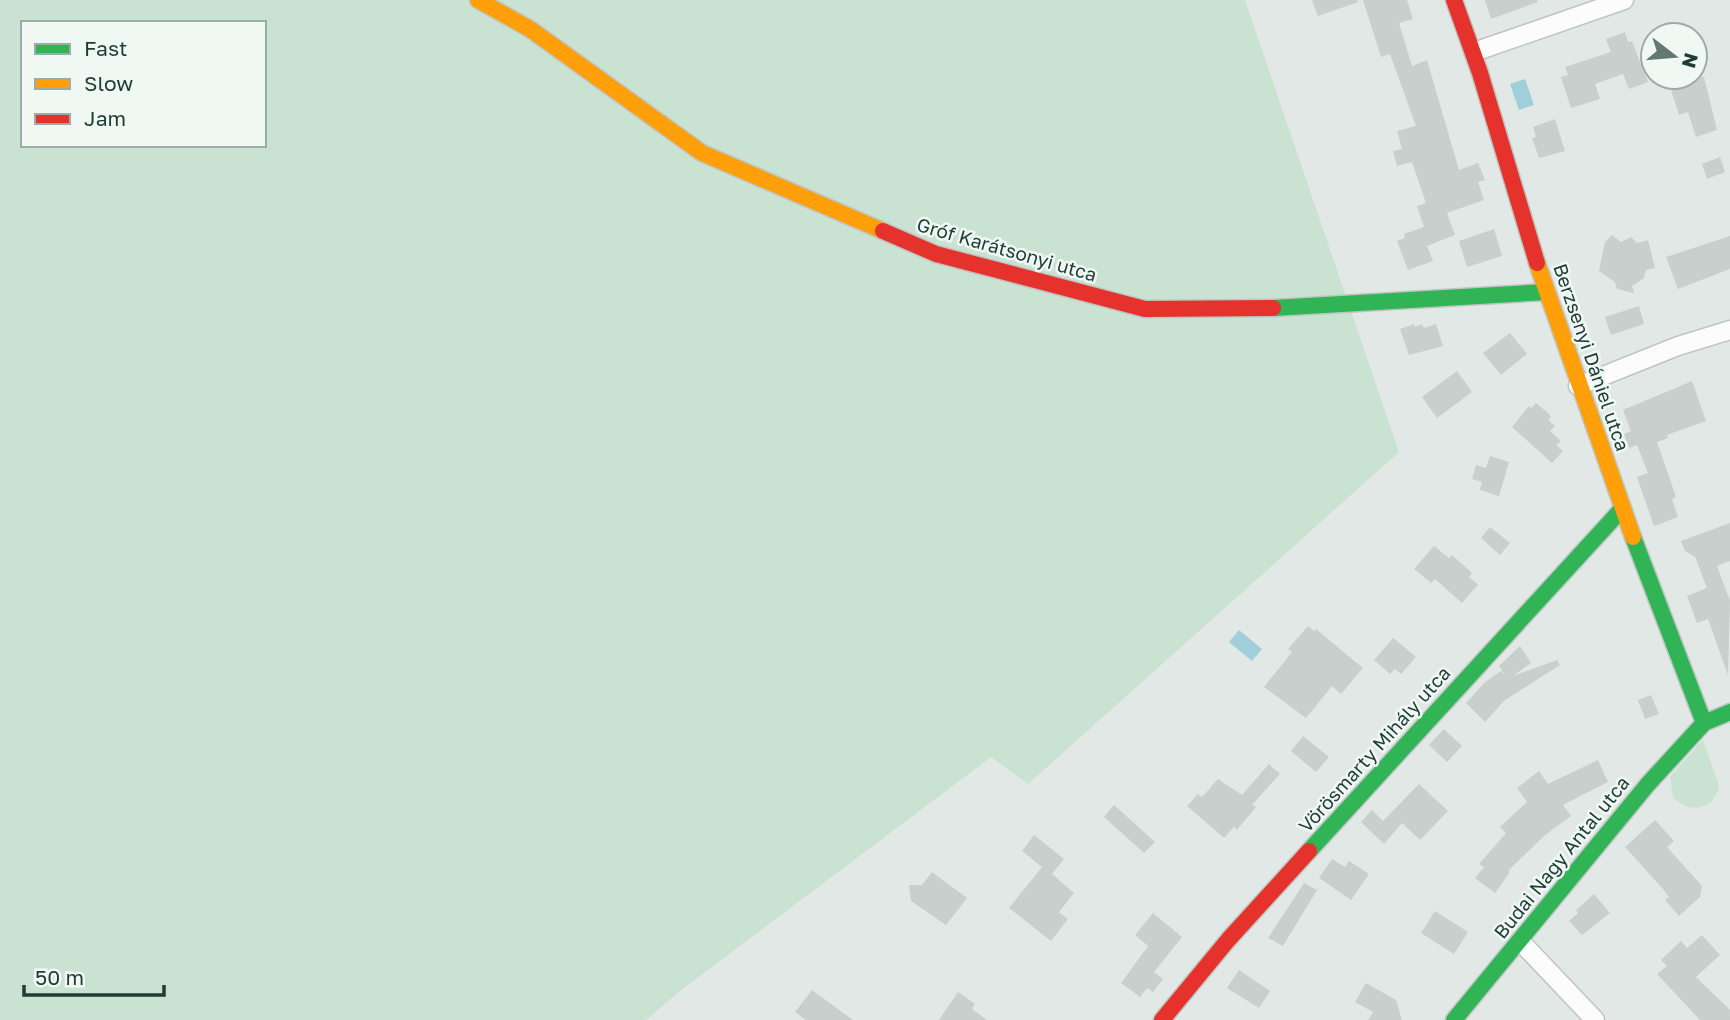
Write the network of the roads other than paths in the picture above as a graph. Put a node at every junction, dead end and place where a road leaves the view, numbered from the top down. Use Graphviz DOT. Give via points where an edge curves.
graph roads {
  1 [pos="478,0"];
  2 [pos="1454,0"];
  3 [pos="1624,0"];
  4 [pos="1474,52"];
  5 [pos="1546,292"];
  6 [pos="1730,330"];
  7 [pos="1578,386"];
  8 [pos="1621,510"];
  9 [pos="1730,712"];
  10 [pos="1704,723"];
  11 [pos="1520,941"];
  12 [pos="1162,1020"];
  13 [pos="1454,1020"];
  14 [pos="1595,1020"];
  1 -- 5 [label="street, Gróf Karátsonyi utca" via="530,29 702,153 936,254 1145,309 1255,309"];
  2 -- 4 [label="street, Berzsenyi Dániel utca"];
  3 -- 4 [label="street"];
  4 -- 5 [label="street, Berzsenyi Dániel utca"];
  5 -- 7 [label="street, Berzsenyi Dániel utca"];
  6 -- 7 [label="street"];
  7 -- 8 [label="street, Berzsenyi Dániel utca"];
  8 -- 10 [label="street, Berzsenyi Dániel utca"];
  8 -- 12 [label="street, Vörösmarty Mihály utca" via="1237,930"];
  9 -- 10 [label="street"];
  10 -- 11 [label="street, Budai Nagy Antal utca"];
  11 -- 13 [label="street, Budai Nagy Antal utca"];
  11 -- 14 [label="street"];
}
